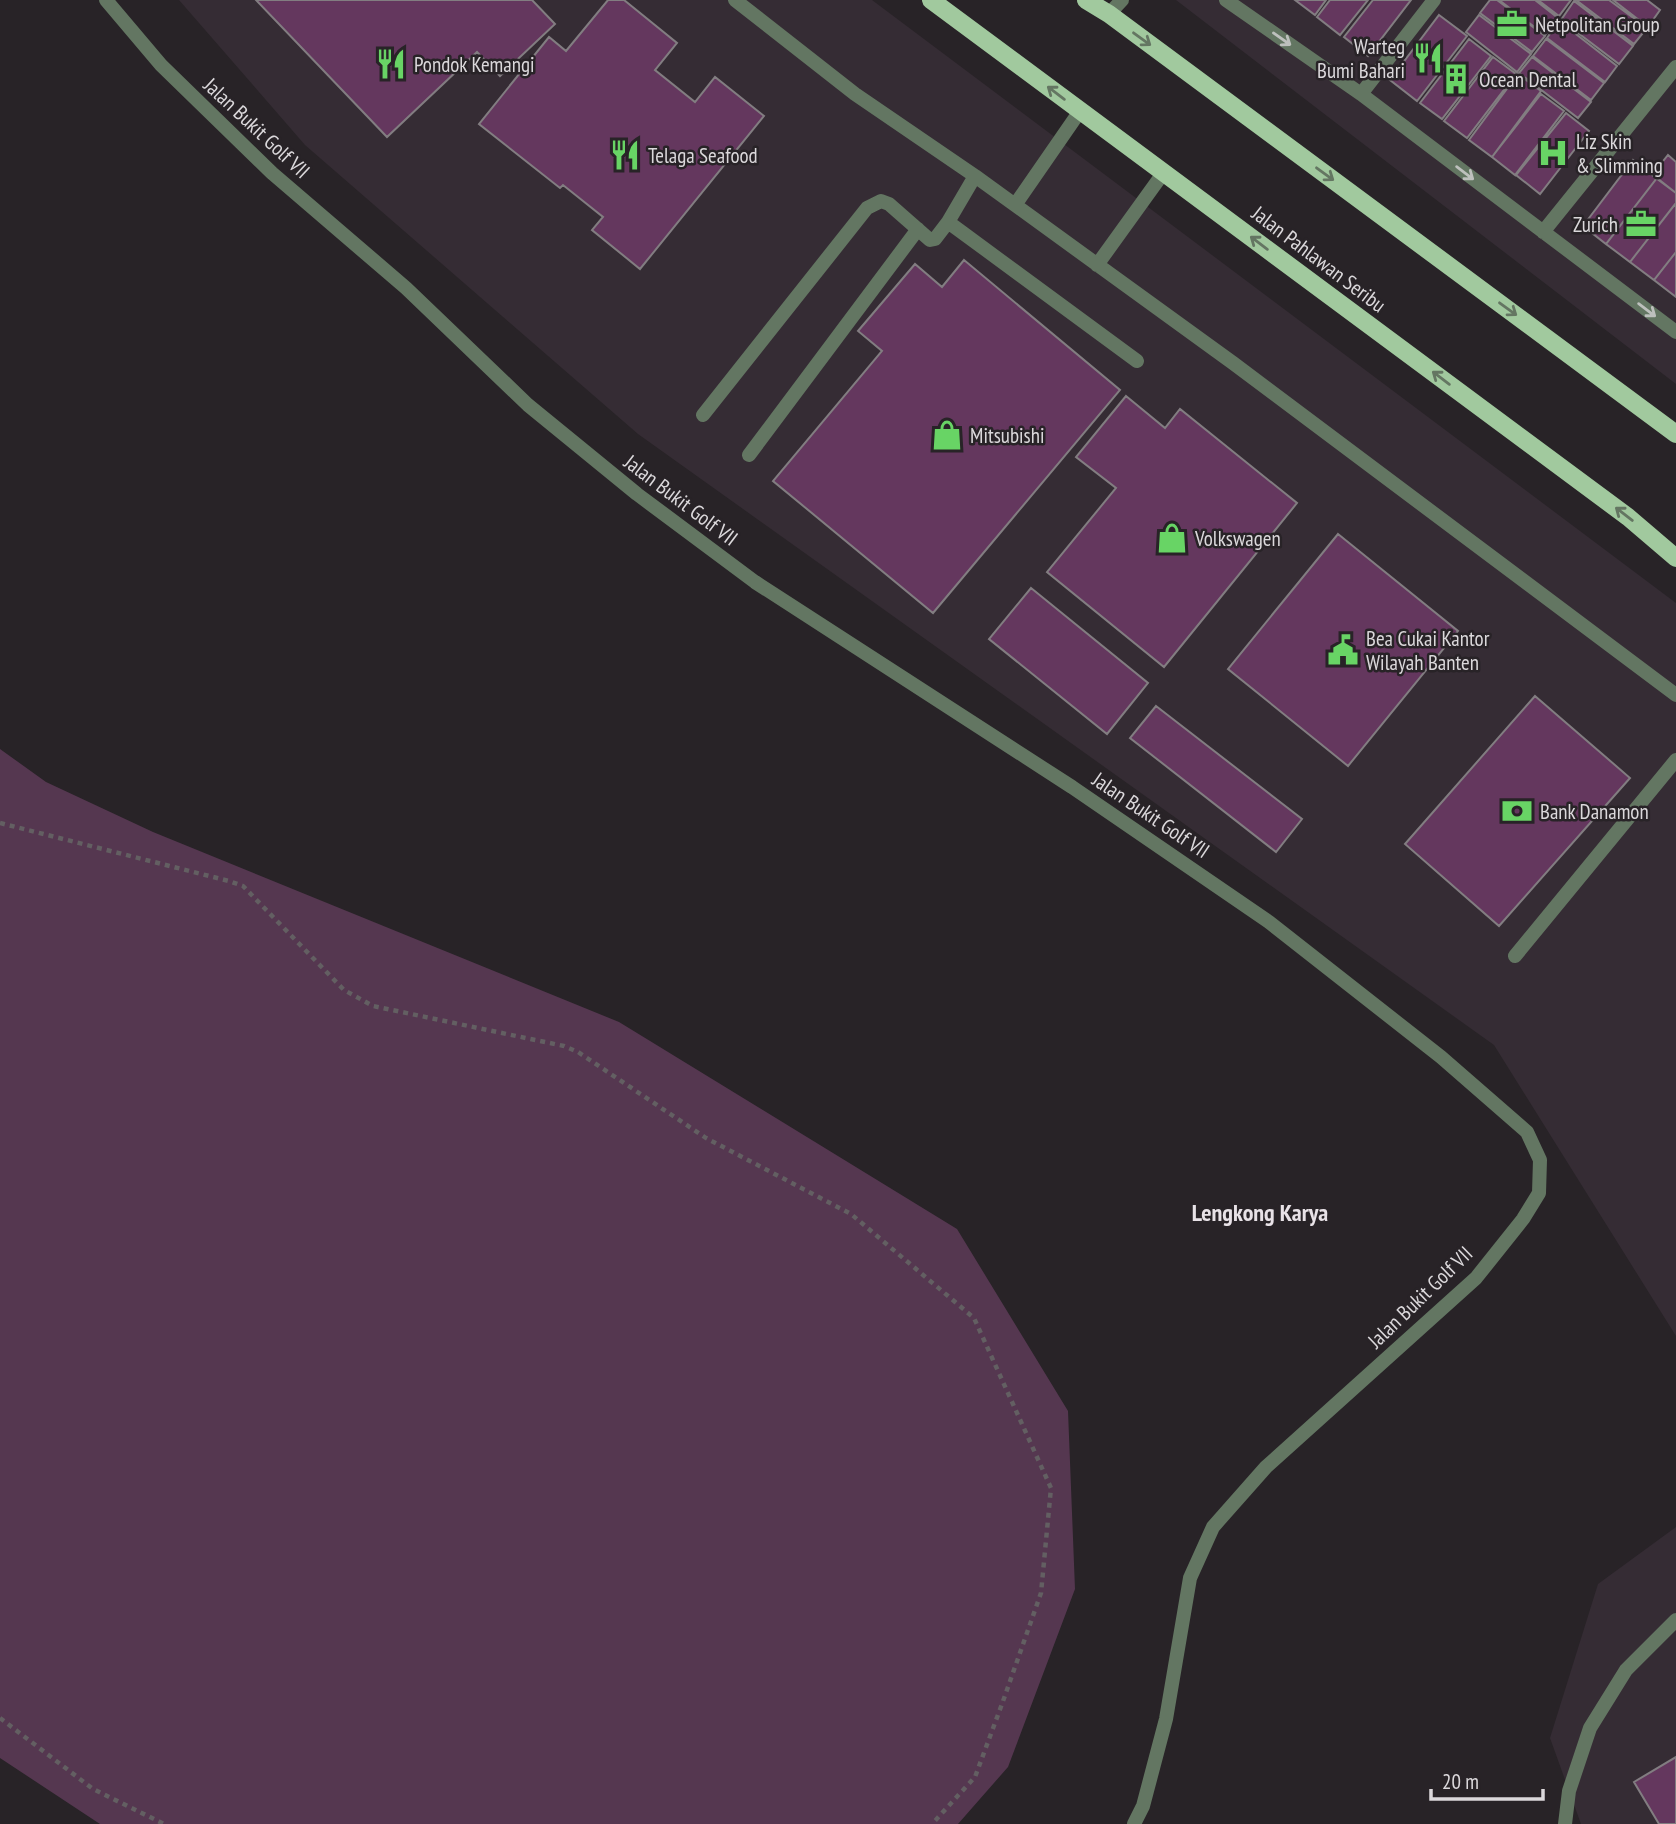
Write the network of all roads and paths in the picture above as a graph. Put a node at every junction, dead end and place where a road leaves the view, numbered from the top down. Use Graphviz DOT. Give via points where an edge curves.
graph roads {
  1 [pos="106,0"];
  2 [pos="735,0"];
  3 [pos="931,0"];
  4 [pos="1086,0"];
  5 [pos="1122,0"];
  6 [pos="1226,0"];
  7 [pos="1434,0"];
  8 [pos="1109,14"];
  9 [pos="1676,67"];
  10 [pos="1361,94"];
  11 [pos="1080,111"];
  12 [pos="1164,172"];
  13 [pos="975,176"];
  14 [pos="1014,205"];
  15 [pos="948,222"];
  16 [pos="918,229"];
  17 [pos="1544,232"];
  18 [pos="1097,265"];
  19 [pos="1676,332"];
  20 [pos="1137,361"];
  21 [pos="703,415"];
  22 [pos="1676,433"];
  23 [pos="749,455"];
  24 [pos="1676,558"];
  25 [pos="1670,685"];
  26 [pos="1676,695"];
  27 [pos="1676,760"];
  28 [pos="0,823"];
  29 [pos="1515,956"];
  30 [pos="1676,1620"];
  31 [pos="0,1718"];
  32 [pos="164,1824"];
  33 [pos="932,1824"];
  34 [pos="1134,1824"];
  35 [pos="1565,1824"];
  1 -- 34 [label="street, Jalan Bukit Golf VII" via="161,65 272,173 405,288 528,405 637,494 755,582 1072,787 1269,922 1441,1057 1527,1132 1540,1160 1539,1193 1523,1219 1476,1278 1266,1467 1213,1527 1190,1578 1166,1719"];
  2 -- 13 [label="street" via="855,94"];
  11 -- 3 [label="main road, Jalan Pahlawan Seribu, one-way"];
  4 -- 8 [label="main road"];
  5 -- 8 [label="street"];
  6 -- 10 [label="street, one-way"];
  7 -- 10 [label="street"];
  8 -- 22 [label="main road, one-way"];
  9 -- 17 [label="street"];
  10 -- 17 [label="street, one-way"];
  11 -- 12 [label="main road, Jalan Pahlawan Seribu"];
  11 -- 14 [label="street"];
  12 -- 18 [label="street"];
  24 -- 12 [label="main road, Jalan Pahlawan Seribu, one-way" via="1628,517"];
  13 -- 14 [label="street"];
  13 -- 15 [label="street"];
  14 -- 18 [label="street"];
  15 -- 16 [label="street" via="935,239"];
  15 -- 20 [label="street"];
  16 -- 21 [label="street" via="889,204 881,201 867,208"];
  16 -- 23 [label="street"];
  17 -- 19 [label="street, one-way"];
  18 -- 25 [label="street"];
  25 -- 26 [label="street"];
  27 -- 29 [label="street"];
  28 -- 33 [label="path" via="243,887 344,990 373,1006 578,1052 706,1138 851,1214 974,1318 1051,1488 1041,1592 1006,1692 975,1777"];
  30 -- 35 [label="street" via="1626,1670 1590,1728 1569,1791"];
  31 -- 32 [label="path" via="93,1789"];
}
